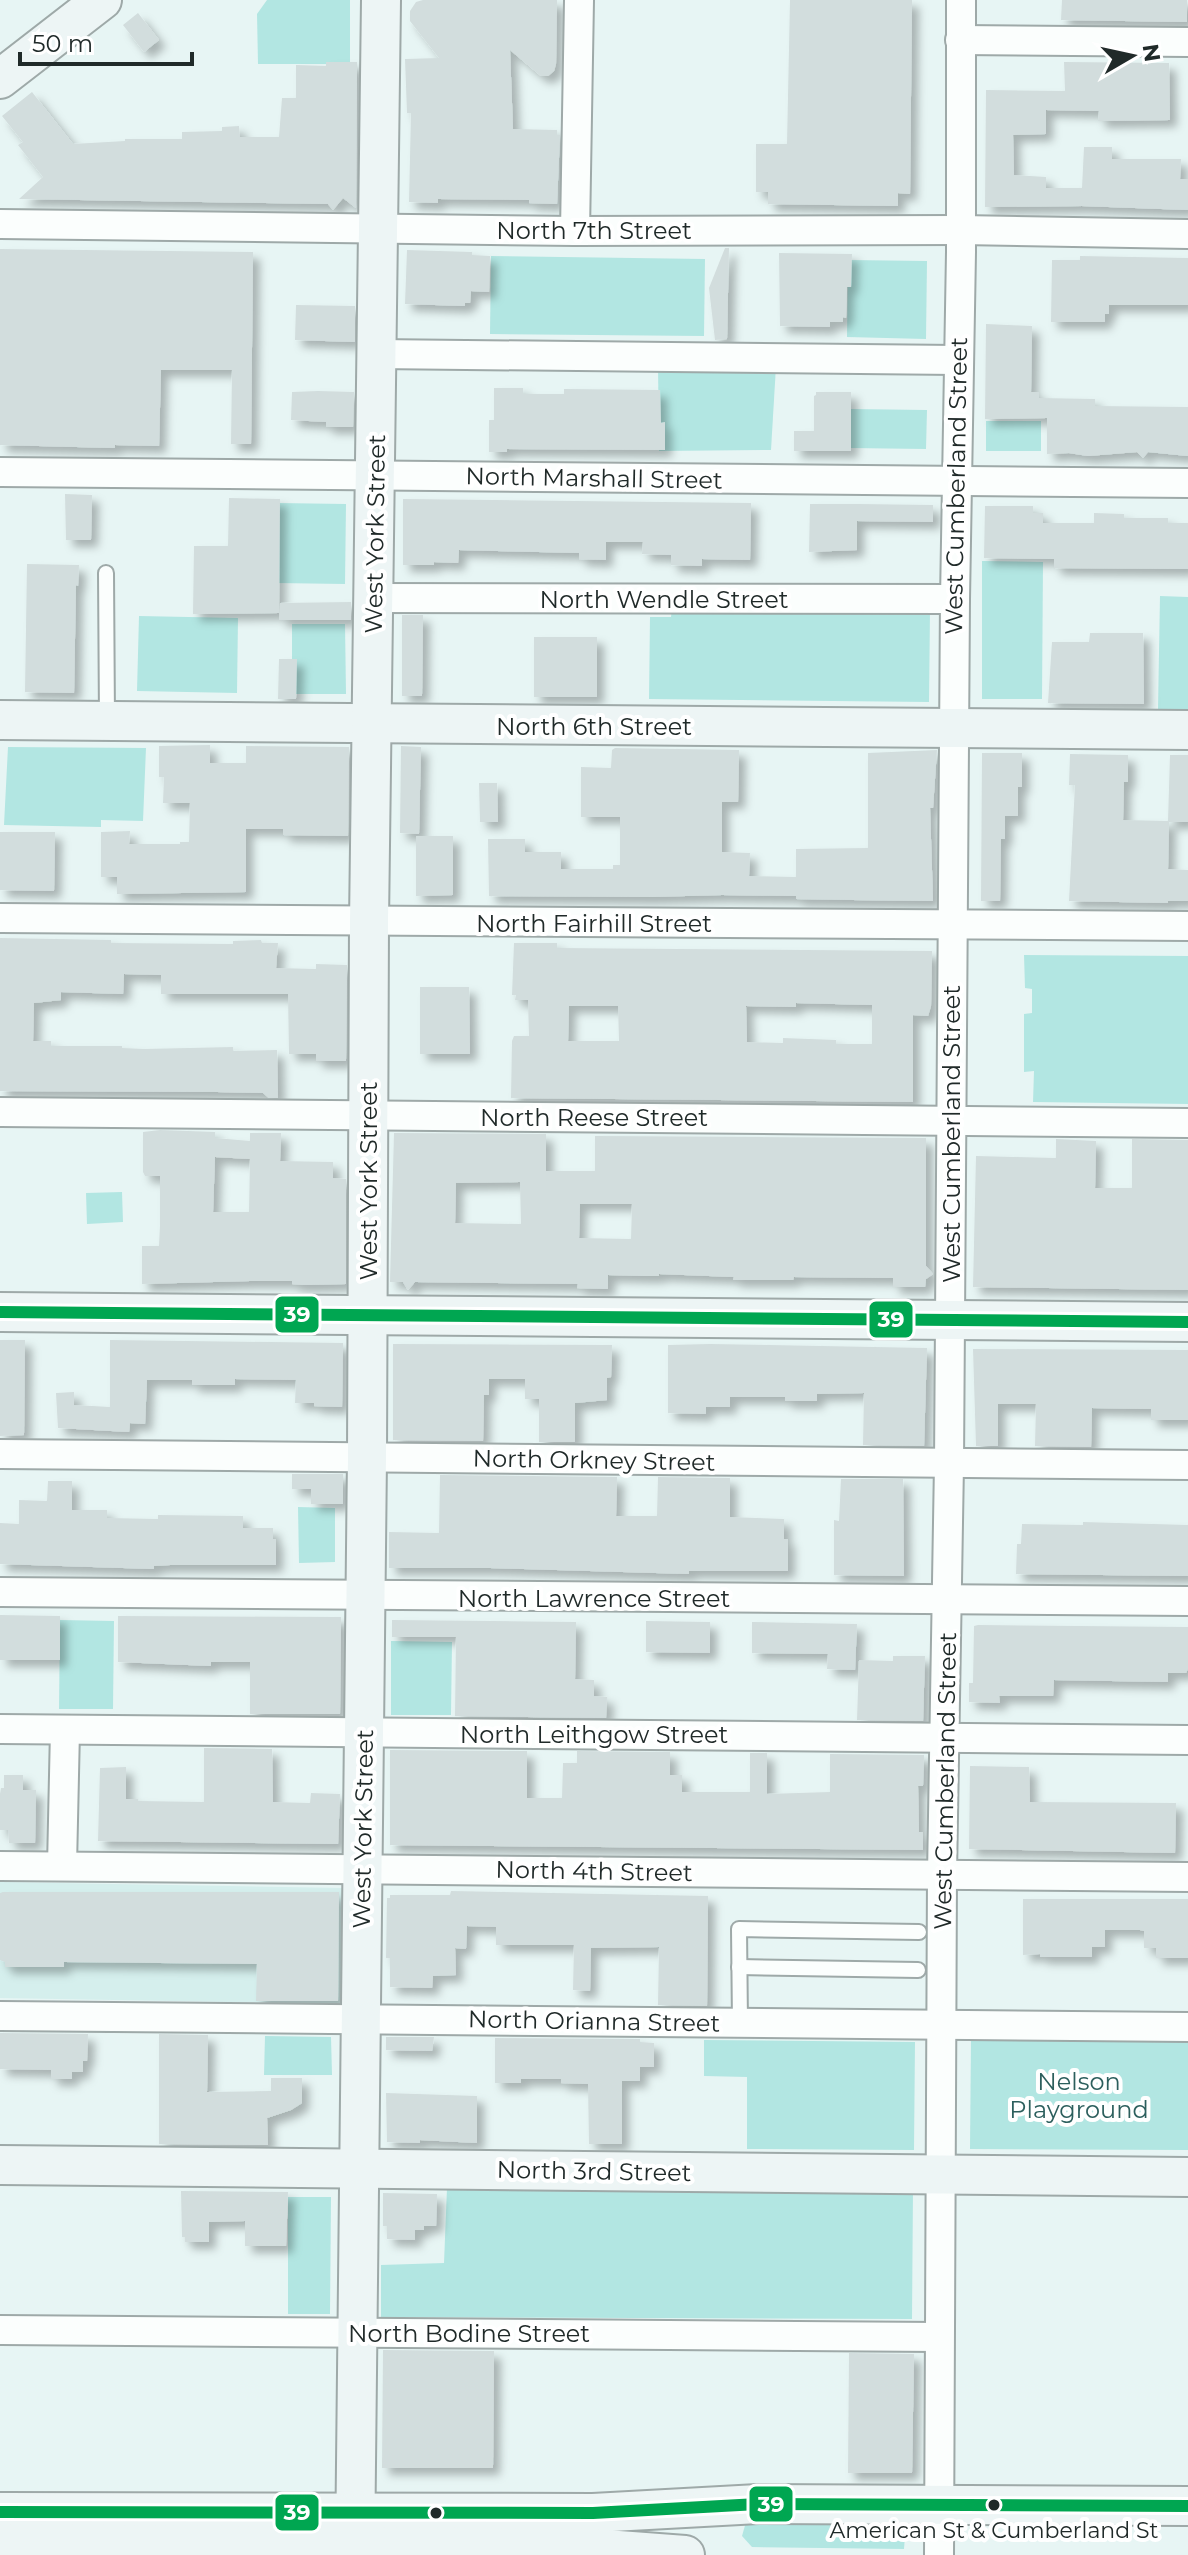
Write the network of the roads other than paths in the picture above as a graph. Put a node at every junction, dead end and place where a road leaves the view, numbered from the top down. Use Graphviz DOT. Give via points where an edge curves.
graph roads {
  1 [pos="102,0"];
  2 [pos="381,0"];
  3 [pos="579,0"];
  4 [pos="961,0"];
  5 [pos="960,40"];
  6 [pos="1188,42"];
  7 [pos="0,79"];
  8 [pos="0,224"];
  9 [pos="378,228"];
  10 [pos="961,230"];
  11 [pos="575,231"];
  12 [pos="1188,234"];
  13 [pos="377,354"];
  14 [pos="957,360"];
  15 [pos="0,472"];
  16 [pos="376,475"];
  17 [pos="957,481"];
  18 [pos="1188,483"];
  19 [pos="106,573"];
  20 [pos="374,598"];
  21 [pos="955,599"];
  22 [pos="0,720"];
  23 [pos="107,721"];
  24 [pos="372,725"];
  25 [pos="954,727"];
  26 [pos="1188,730"];
  27 [pos="0,918"];
  28 [pos="369,922"];
  29 [pos="952,924"];
  30 [pos="1188,926"];
  31 [pos="0,1112"];
  32 [pos="369,1116"];
  33 [pos="951,1120"];
  34 [pos="1188,1123"];
  35 [pos="0,1312"];
  36 [pos="367,1314"];
  37 [pos="951,1320"];
  38 [pos="1188,1322"];
  39 [pos="0,1454"];
  40 [pos="367,1457"];
  41 [pos="949,1464"];
  42 [pos="1188,1465"];
  43 [pos="0,1592"];
  44 [pos="365,1596"];
  45 [pos="948,1599"];
  46 [pos="1188,1601"];
  47 [pos="0,1729"];
  48 [pos="65,1730"];
  49 [pos="364,1733"];
  50 [pos="944,1736"];
  51 [pos="1188,1740"];
  52 [pos="0,1866"];
  53 [pos="62,1866"];
  54 [pos="362,1868"];
  55 [pos="942,1875"];
  56 [pos="1188,1877"];
  57 [pos="919,1932"];
  58 [pos="739,1967"];
  59 [pos="918,1970"];
  60 [pos="0,2016"];
  61 [pos="361,2019"];
  62 [pos="740,2023"];
  63 [pos="943,2025"];
  64 [pos="1188,2027"];
  65 [pos="0,2165"];
  66 [pos="360,2169"];
  67 [pos="940,2174"];
  68 [pos="1188,2177"];
  69 [pos="0,2330"];
  70 [pos="357,2332"];
  71 [pos="938,2337"];
  72 [pos="939,2505"];
  73 [pos="1188,2506"];
  74 [pos="0,2512"];
  75 [pos="355,2539"];
  76 [pos="0,2543"];
  77 [pos="675,2555"];
  78 [pos="685,2555"];
  79 [pos="939,2555"];
  1 -- 7 [label="street"];
  2 -- 9 [label="street, West York Street"];
  3 -- 11 [label="street"];
  4 -- 5 [label="street, West Cumberland Street"];
  5 -- 6 [label="street"];
  5 -- 10 [label="street, West Cumberland Street"];
  8 -- 9 [label="street, North 7th Street"];
  9 -- 11 [label="street, North 7th Street"];
  9 -- 13 [label="street, West York Street"];
  10 -- 11 [label="street, North 7th Street"];
  10 -- 12 [label="street, North 7th Street"];
  10 -- 14 [label="street, West Cumberland Street"];
  13 -- 14 [label="street"];
  13 -- 16 [label="street, West York Street"];
  14 -- 17 [label="street, West Cumberland Street"];
  15 -- 16 [label="street, North Marshall Street"];
  16 -- 17 [label="street, North Marshall Street"];
  16 -- 20 [label="street, West York Street"];
  17 -- 18 [label="street, North Marshall Street"];
  17 -- 21 [label="street, West Cumberland Street"];
  19 -- 23 [label="lane"];
  20 -- 21 [label="street, North Wendle Street"];
  20 -- 24 [label="street, West York Street"];
  21 -- 25 [label="street, West Cumberland Street"];
  22 -- 23 [label="street, North 6th Street"];
  23 -- 24 [label="street, North 6th Street"];
  24 -- 25 [label="street, North 6th Street"];
  24 -- 28 [label="street, West York Street"];
  25 -- 26 [label="street, North 6th Street"];
  25 -- 29 [label="street, West Cumberland Street"];
  27 -- 28 [label="street, North Fairhill Street"];
  28 -- 29 [label="street, North Fairhill Street"];
  28 -- 32 [label="street, West York Street"];
  29 -- 30 [label="street, North Fairhill Street"];
  29 -- 33 [label="street, West Cumberland Street"];
  31 -- 32 [label="street, North Reese Street"];
  32 -- 33 [label="street, North Reese Street"];
  32 -- 36 [label="street, West York Street"];
  33 -- 34 [label="street, North Reese Street"];
  33 -- 37 [label="street, West Cumberland Street"];
  35 -- 36 [label="street"];
  36 -- 37 [label="street"];
  36 -- 40 [label="street, West York Street"];
  37 -- 38 [label="street"];
  37 -- 41 [label="street, West Cumberland Street"];
  39 -- 40 [label="street, North Orkney Street"];
  40 -- 41 [label="street, North Orkney Street"];
  40 -- 44 [label="street, West York Street"];
  41 -- 42 [label="street, North Orkney Street"];
  41 -- 45 [label="street, West Cumberland Street"];
  43 -- 44 [label="street, North Lawrence Street"];
  44 -- 45 [label="street, North Lawrence Street"];
  44 -- 49 [label="street, West York Street"];
  45 -- 46 [label="street, North Lawrence Street"];
  45 -- 50 [label="street, West Cumberland Street"];
  47 -- 48 [label="street, North Leithgow Street"];
  48 -- 49 [label="street, North Leithgow Street"];
  48 -- 53 [label="street"];
  49 -- 50 [label="street, North Leithgow Street"];
  49 -- 54 [label="street, West York Street"];
  50 -- 51 [label="street, North Leithgow Street"];
  50 -- 55 [label="street, West Cumberland Street"];
  52 -- 53 [label="street, North 4th Street"];
  53 -- 54 [label="street, North 4th Street"];
  54 -- 55 [label="street, North 4th Street"];
  54 -- 61 [label="street, West York Street"];
  55 -- 56 [label="street, North 4th Street"];
  55 -- 63 [label="street, West Cumberland Street"];
  57 -- 58 [label="lane" via="739,1929"];
  58 -- 59 [label="lane"];
  58 -- 62 [label="lane"];
  60 -- 61 [label="street, North Orianna Street"];
  61 -- 62 [label="street, North Orianna Street"];
  61 -- 66 [label="street, West York Street"];
  62 -- 63 [label="street, North Orianna Street"];
  63 -- 64 [label="street, North Orianna Street"];
  63 -- 67 [label="street, West Cumberland Street"];
  65 -- 66 [label="street, North 3rd Street"];
  66 -- 67 [label="street, North 3rd Street"];
  66 -- 70 [label="street, West York Street"];
  67 -- 68 [label="street, North 3rd Street"];
  67 -- 71 [label="street, West Cumberland Street"];
  69 -- 70 [label="street, North Bodine Street"];
  70 -- 71 [label="street, North Bodine Street"];
  70 -- 75 [label="street, West York Street"];
  71 -- 72 [label="street, West Cumberland Street"];
  72 -- 73 [label="street"];
  72 -- 75 [label="street" via="758,2504 593,2513"];
  72 -- 79 [label="street, West Cumberland Street"];
  74 -- 75 [label="street"];
  75 -- 76 [label="street"];
  75 -- 77 [label="street"];
  77 -- 78 [label="street"];
}
